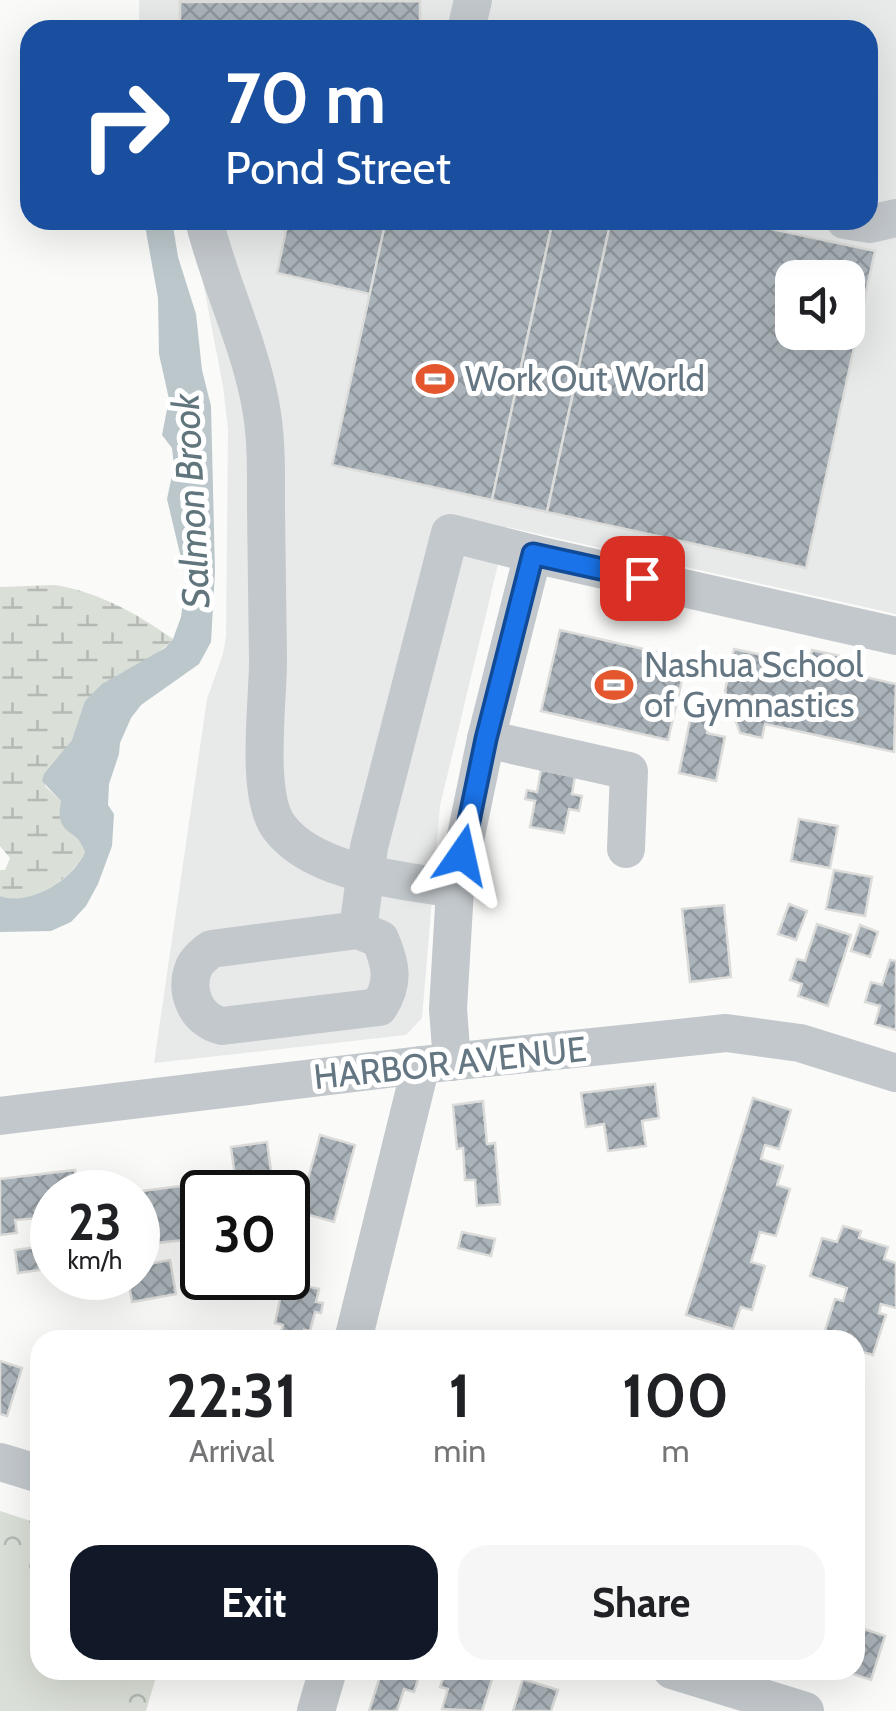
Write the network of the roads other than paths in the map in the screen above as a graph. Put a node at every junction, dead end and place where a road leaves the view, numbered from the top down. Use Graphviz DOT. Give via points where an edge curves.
graph roads {
  1 [pos="207,230"];
  2 [pos="533,554"];
  3 [pos="896,636"];
  4 [pos="486,739"];
  5 [pos="626,849"];
  6 [pos="364,874"];
  7 [pos="455,889"];
  8 [pos="358,930"];
  9 [pos="436,1064"];
  10 [pos="896,1073"];
  11 [pos="0,1116"];
  12 [pos="356,1330"];
  13 [pos="0,1462"];
  14 [pos="30,1471"];
  15 [pos="325,1680"];
  16 [pos="704,1680"];
  17 [pos="316,1711"];
  18 [pos="805,1711"];
  1 -- 6 [label="street" via="244,336 265,442 267,795 279,828 306,851"];
  2 -- 3 [label="street"];
  2 -- 4 [label="street"];
  2 -- 6 [label="street" via="450,533"];
  4 -- 5 [label="street" via="629,771"];
  4 -- 7 [label="street"];
  6 -- 7 [label="street"];
  6 -- 8 [label="street"];
  7 -- 9 [label="street" via="448,1008"];
  8 -- 8 [label="street" via="210,948 195,964 190,985 196,1008 208,1023 222,1026 379,1007 392,966 380,938"];
  9 -- 10 [label="street, HARBOR AVENUE" via="726,1033 800,1043"];
  9 -- 11 [label="street, HARBOR AVENUE"];
  9 -- 12 [label="street"];
  13 -- 14 [label="street"];
  15 -- 17 [label="street"];
  16 -- 18 [label="street"];
}
